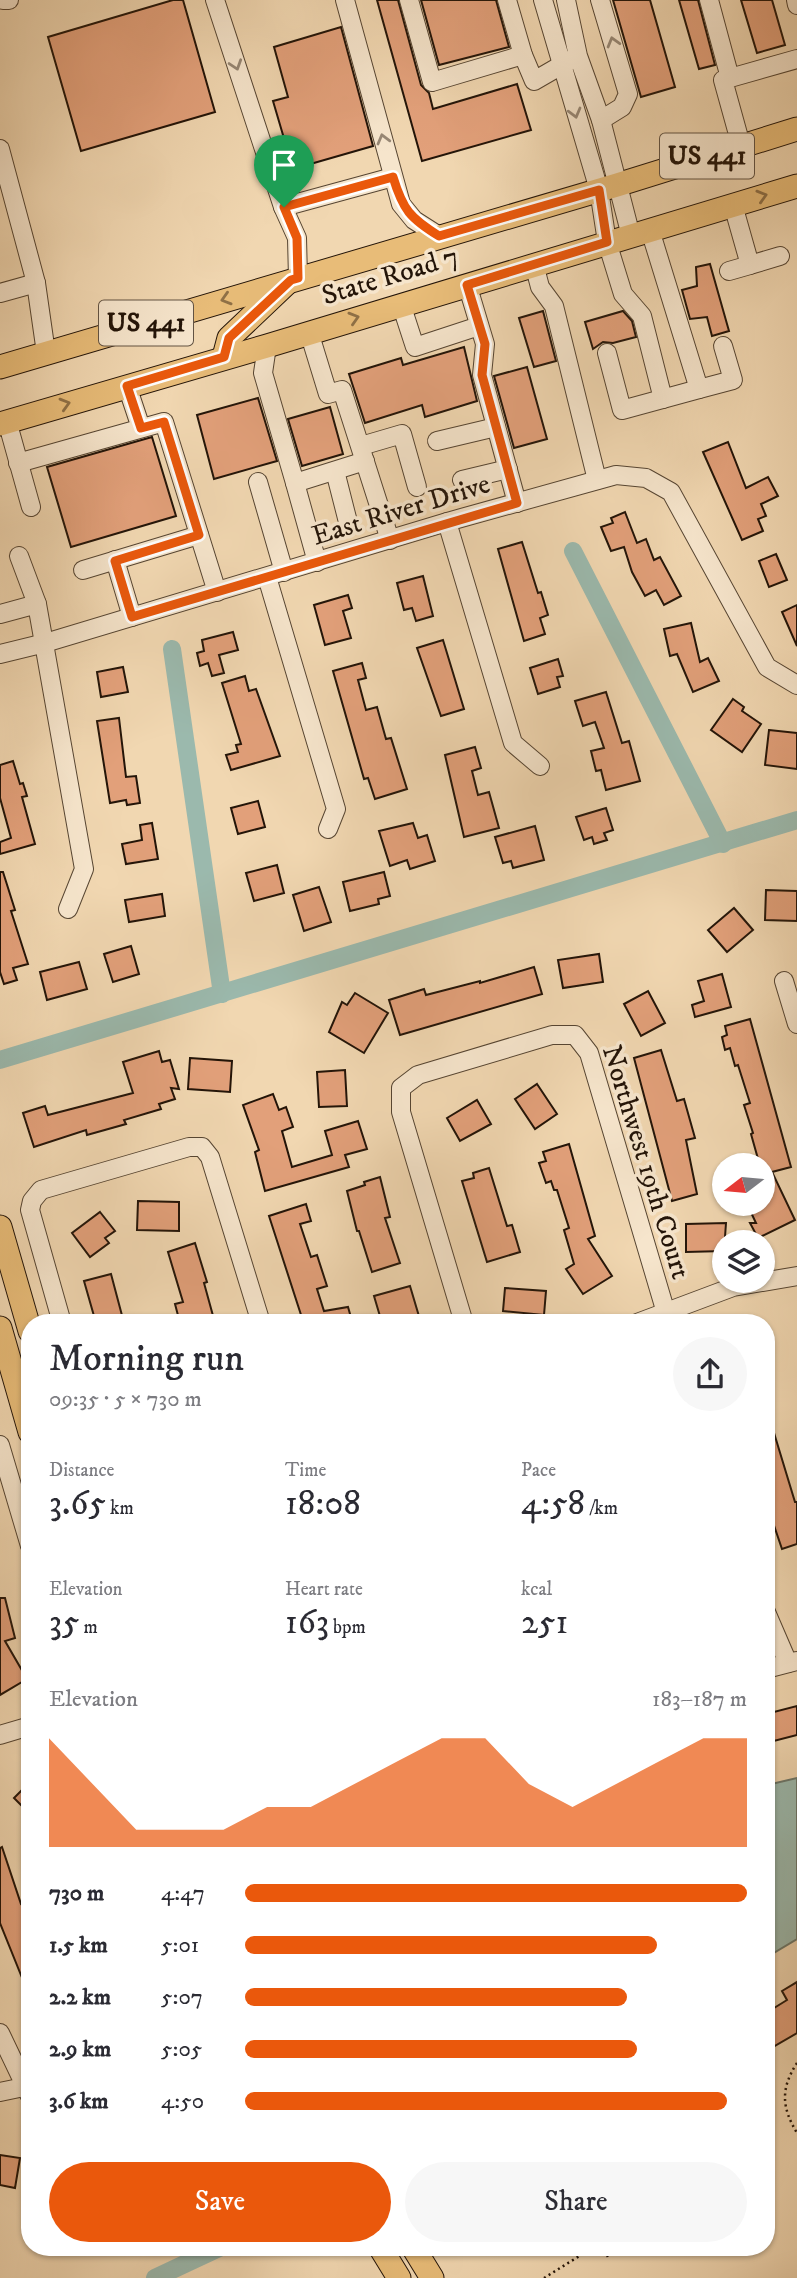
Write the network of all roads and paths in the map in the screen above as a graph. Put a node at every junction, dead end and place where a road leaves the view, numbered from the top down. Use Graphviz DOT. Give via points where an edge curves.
graph roads {
  1 [pos="3,0"];
  2 [pos="9,0"];
  3 [pos="215,0"];
  4 [pos="345,0"];
  5 [pos="409,0"];
  6 [pos="507,0"];
  7 [pos="543,0"];
  8 [pos="566,0"];
  9 [pos="600,0"];
  10 [pos="709,0"];
  11 [pos="796,0"];
  12 [pos="797,5"];
  13 [pos="523,55"];
  14 [pos="797,59"];
  15 [pos="570,60"];
  16 [pos="730,78"];
  17 [pos="601,120"];
  18 [pos="797,128"];
  19 [pos="741,145"];
  20 [pos="0,149"];
  21 [pos="393,177"];
  22 [pos="797,186"];
  23 [pos="608,188"];
  24 [pos="733,205"];
  25 [pos="284,207"];
  26 [pos="640,233"];
  27 [pos="439,236"];
  28 [pos="607,242"];
  29 [pos="780,256"];
  30 [pos="534,264"];
  31 [pos="750,265"];
  32 [pos="729,271"];
  33 [pos="295,279"];
  34 [pos="36,283"];
  35 [pos="467,285"];
  36 [pos="0,293"];
  37 [pos="401,304"];
  38 [pos="479,326"];
  39 [pos="309,332"];
  40 [pos="267,346"];
  41 [pos="723,346"];
  42 [pos="46,353"];
  43 [pos="607,353"];
  44 [pos="224,357"];
  45 [pos="0,367"];
  46 [pos="127,386"];
  47 [pos="699,389"];
  48 [pos="663,399"];
  49 [pos="4,423"];
  50 [pos="496,427"];
  51 [pos="141,428"];
  52 [pos="437,441"];
  53 [pos="363,454"];
  54 [pos="18,463"];
  55 [pos="508,469"];
  56 [pos="335,471"];
  57 [pos="597,480"];
  58 [pos="462,481"];
  59 [pos="258,482"];
  60 [pos="295,483"];
  61 [pos="417,487"];
  62 [pos="517,503"];
  63 [pos="32,507"];
  64 [pos="447,522"];
  65 [pos="349,526"];
  66 [pos="199,535"];
  67 [pos="390,540"];
  68 [pos="19,556"];
  69 [pos="115,561"];
  70 [pos="317,562"];
  71 [pos="83,570"];
  72 [pos="276,575"];
  73 [pos="217,592"];
  74 [pos="37,604"];
  75 [pos="0,614"];
  76 [pos="132,617"];
  77 [pos="45,643"];
  78 [pos="0,653"];
  79 [pos="797,685"];
  80 [pos="540,766"];
  81 [pos="328,829"];
  82 [pos="68,909"];
  83 [pos="784,981"];
  84 [pos="797,1024"];
  85 [pos="0,1227"];
  86 [pos="797,1276"];
  87 [pos="25,1314"];
  88 [pos="59,1314"];
  89 [pos="258,1314"];
  90 [pos="461,1314"];
  91 [pos="666,1314"];
  92 [pos="674,1314"];
  93 [pos="0,1328"];
  94 [pos="21,1401"];
  95 [pos="0,1445"];
  96 [pos="21,1516"];
  97 [pos="775,1629"];
  98 [pos="793,1662"];
  99 [pos="775,1667"];
  100 [pos="21,1729"];
  101 [pos="0,1735"];
  102 [pos="0,2033"];
  103 [pos="797,2063"];
  104 [pos="21,2079"];
  105 [pos="0,2092"];
  106 [pos="21,2092"];
  107 [pos="797,2133"];
  108 [pos="386,2256"];
  109 [pos="419,2256"];
  110 [pos="579,2256"];
  111 [pos="399,2278"];
  112 [pos="432,2278"];
  113 [pos="544,2278"];
  1 -- 2 [label="street"];
  3 -- 25 [label="street, one-way"];
  21 -- 4 [label="street, one-way"];
  5 -- 13 [label="street" via="432,82"];
  6 -- 13 [label="street"];
  7 -- 15 [label="street"];
  8 -- 15 [label="street"];
  17 -- 9 [label="street, one-way" via="622,107 628,94"];
  10 -- 16 [label="street"];
  11 -- 12 [label="street"];
  13 -- 15 [label="street" via="534,81"];
  14 -- 16 [label="street"];
  15 -- 17 [label="street"];
  15 -- 23 [label="street, one-way"];
  16 -- 19 [label="street" via="723,79"];
  17 -- 23 [label="street"];
  18 -- 19 [label="main road, State Road 7 / US 441"];
  19 -- 23 [label="main road, State Road 7 / US 441"];
  20 -- 34 [label="street"];
  21 -- 25 [label="street"];
  21 -- 27 [label="street" via="401,204 414,220"];
  24 -- 22 [label="main road, State Road 7 / US 441, one-way"];
  23 -- 26 [label="street"];
  23 -- 27 [label="main road, State Road 7 / US 441"];
  23 -- 28 [label="street"];
  24 -- 26 [label="main road, State Road 7 / US 441"];
  24 -- 31 [label="street"];
  25 -- 33 [label="street" via="297,238"];
  26 -- 28 [label="main road, State Road 7 / US 441"];
  26 -- 47 [label="street"];
  27 -- 33 [label="main road, State Road 7 / US 441"];
  28 -- 30 [label="main road, State Road 7 / US 441"];
  28 -- 48 [label="street" via="623,294 642,316"];
  29 -- 31 [label="street"];
  30 -- 35 [label="main road, State Road 7 / US 441"];
  30 -- 57 [label="street" via="540,287 554,306"];
  31 -- 32 [label="street"];
  33 -- 42 [label="main road, State Road 7 / US 441, one-way"];
  33 -- 44 [label="main road" via="229,338"];
  34 -- 36 [label="street"];
  34 -- 42 [label="street"];
  35 -- 37 [label="main road, State Road 7 / US 441"];
  35 -- 38 [label="street"];
  37 -- 38 [label="street" via="415,347"];
  39 -- 37 [label="main road, State Road 7 / US 441, one-way"];
  38 -- 50 [label="street" via="485,344 482,375"];
  39 -- 40 [label="main road, State Road 7 / US 441"];
  39 -- 53 [label="street" via="328,394 342,390"];
  40 -- 44 [label="main road, State Road 7 / US 441"];
  40 -- 60 [label="street" via="263,373"];
  41 -- 47 [label="street" via="733,380"];
  42 -- 45 [label="main road, State Road 7 / US 441"];
  43 -- 48 [label="street" via="622,410"];
  44 -- 46 [label="main road, State Road 7 / US 441"];
  49 -- 46 [label="main road, State Road 7 / US 441, one-way"];
  46 -- 51 [label="street"];
  47 -- 48 [label="street"];
  49 -- 54 [label="street"];
  50 -- 52 [label="street"];
  50 -- 55 [label="street"];
  51 -- 54 [label="street"];
  51 -- 66 [label="street" via="164,422"];
  53 -- 56 [label="street"];
  53 -- 61 [label="street" via="400,426"];
  53 -- 67 [label="street"];
  54 -- 63 [label="street"];
  55 -- 58 [label="street"];
  55 -- 62 [label="street"];
  56 -- 60 [label="street"];
  56 -- 65 [label="street"];
  57 -- 62 [label="street, East River Drive"];
  57 -- 79 [label="street, East River Drive" via="616,475 646,478 671,492 767,667"];
  59 -- 72 [label="street"];
  60 -- 70 [label="street"];
  62 -- 64 [label="street, East River Drive"];
  64 -- 67 [label="street, East River Drive"];
  64 -- 80 [label="street" via="513,743"];
  66 -- 69 [label="street"];
  66 -- 73 [label="street"];
  67 -- 70 [label="street, East River Drive"];
  68 -- 74 [label="street"];
  69 -- 71 [label="street"];
  69 -- 76 [label="street"];
  70 -- 72 [label="street, East River Drive"];
  72 -- 73 [label="street, East River Drive"];
  72 -- 81 [label="street" via="336,809"];
  73 -- 76 [label="street, East River Drive"];
  74 -- 75 [label="street"];
  74 -- 77 [label="street"];
  76 -- 77 [label="street, East River Drive"];
  77 -- 78 [label="street, East River Drive"];
  77 -- 82 [label="street" via="84,869"];
  83 -- 84 [label="street"];
  85 -- 87 [label="main road"];
  86 -- 92 [label="street" via="733,1287"];
  88 -- 89 [label="street" via="30,1210 32,1200 41,1190 189,1147 202,1147 211,1157"];
  90 -- 91 [label="street, Northwest 19th Court" via="401,1112 401,1087 418,1075 552,1035 575,1035 589,1053"];
  93 -- 94 [label="main road"];
  95 -- 96 [label="street"];
  97 -- 98 [label="street"];
  98 -- 99 [label="street"];
  100 -- 101 [label="street"];
  102 -- 104 [label="street"];
  103 -- 107 [label="path" via="787,2086 785,2109"];
  105 -- 106 [label="street"];
  108 -- 111 [label="main road"];
  109 -- 112 [label="main road"];
  110 -- 113 [label="path"];
}
